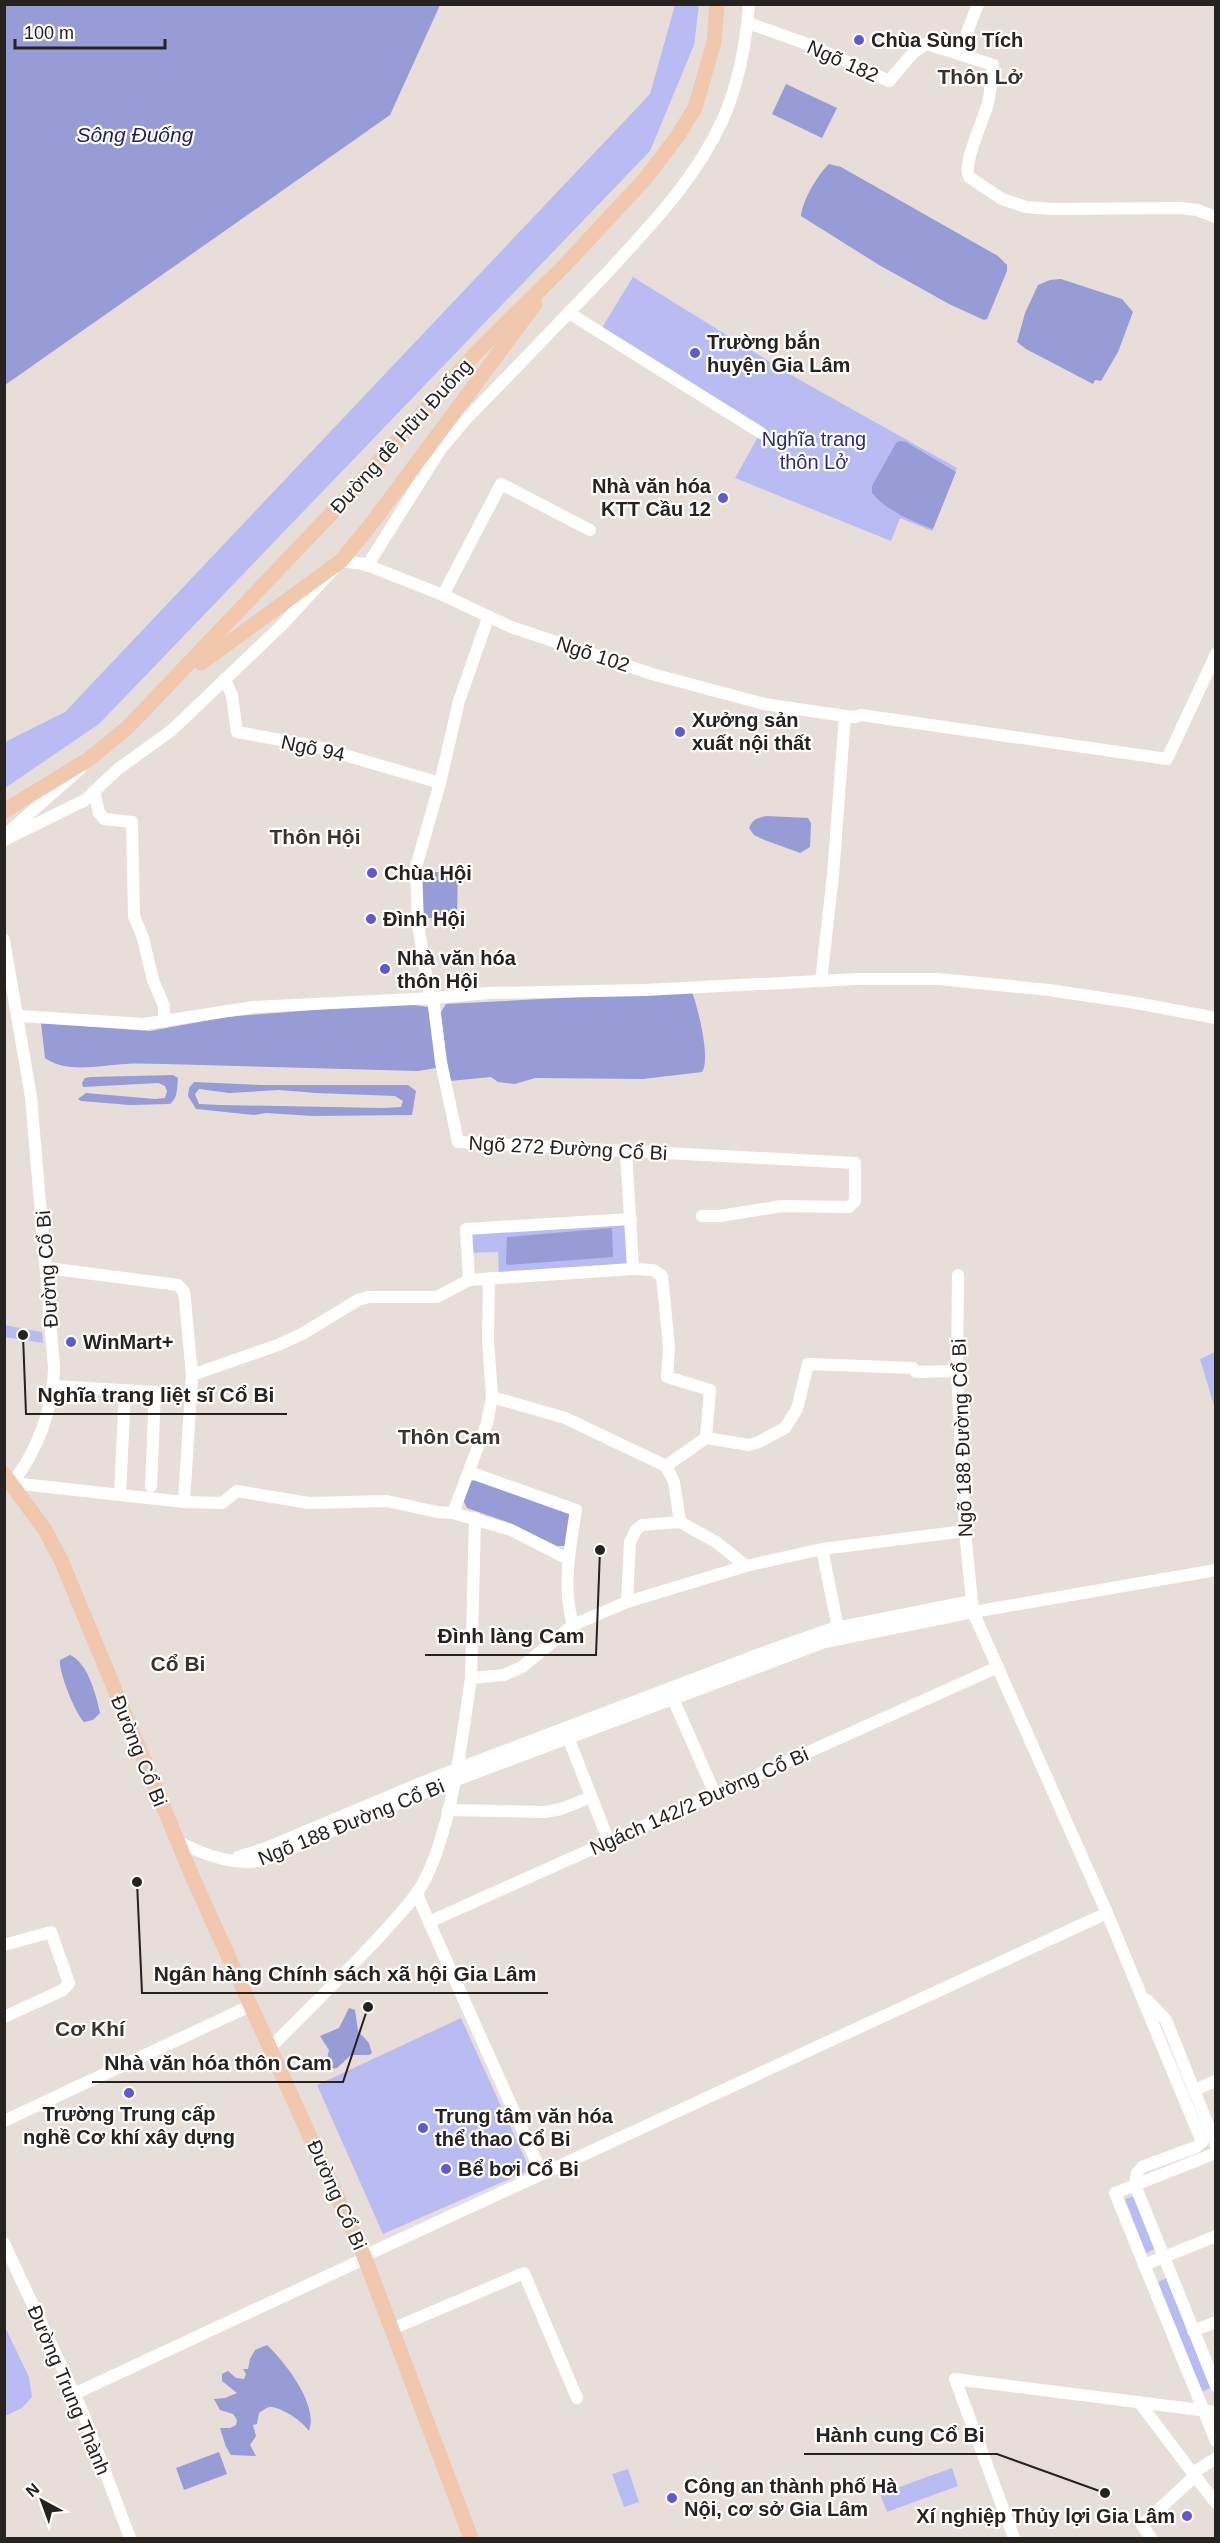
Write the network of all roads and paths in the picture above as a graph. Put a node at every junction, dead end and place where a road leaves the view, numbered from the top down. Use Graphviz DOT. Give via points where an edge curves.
graph roads {
  1 [pos="717,4"];
  2 [pos="749,4"];
  3 [pos="978,4"];
  4 [pos="748,23"];
  5 [pos="959,54"];
  6 [pos="1215,217"];
  7 [pos="564,266"];
  8 [pos="569,313"];
  9 [pos="761,433"];
  10 [pos="590,530"];
  11 [pos="340,561"];
  12 [pos="366,566"];
  13 [pos="443,595"];
  14 [pos="488,618"];
  15 [pos="1215,654"];
  16 [pos="225,679"];
  17 [pos="167,687"];
  18 [pos="850,717"];
  19 [pos="89,759"];
  20 [pos="440,783"];
  21 [pos="94,791"];
  22 [pos="4,811"];
  23 [pos="4,836"];
  24 [pos="4,840"];
  25 [pos="4,939"];
  26 [pos="821,981"];
  27 [pos="431,998"];
  28 [pos="19,1016"];
  29 [pos="1215,1018"];
  30 [pos="164,1022"];
  31 [pos="626,1151"];
  32 [pos="702,1216"];
  33 [pos="631,1219"];
  34 [pos="47,1268"];
  35 [pos="633,1269"];
  36 [pos="958,1275"];
  37 [pos="489,1278"];
  38 [pos="469,1280"];
  39 [pos="957,1371"];
  40 [pos="192,1375"];
  41 [pos="53,1386"];
  42 [pos="125,1390"];
  43 [pos="492,1397"];
  44 [pos="706,1438"];
  45 [pos="666,1466"];
  46 [pos="469,1472"];
  47 [pos="8,1479"];
  48 [pos="151,1485"];
  49 [pos="120,1495"];
  50 [pos="184,1502"];
  51 [pos="453,1513"];
  52 [pos="474,1518"];
  53 [pos="680,1522"];
  54 [pos="965,1531"];
  55 [pos="822,1550"];
  56 [pos="568,1559"];
  57 [pos="746,1566"];
  58 [pos="1215,1569"];
  59 [pos="627,1602"];
  60 [pos="973,1606"];
  61 [pos="573,1625"];
  62 [pos="839,1633"];
  63 [pos="998,1668"];
  64 [pos="471,1678"];
  65 [pos="671,1693"];
  66 [pos="566,1733"];
  67 [pos="454,1776"];
  68 [pos="715,1794"];
  69 [pos="591,1797"];
  70 [pos="448,1810"];
  71 [pos="177,1841"];
  72 [pos="609,1842"];
  73 [pos="417,1894"];
  74 [pos="1107,1913"];
  75 [pos="429,1923"];
  76 [pos="4,1945"];
  77 [pos="1140,1989"];
  78 [pos="252,2005"];
  79 [pos="4,2017"];
  80 [pos="271,2047"];
  81 [pos="1215,2081"];
  82 [pos="1194,2090"];
  83 [pos="4,2121"];
  84 [pos="1215,2145"];
  85 [pos="1215,2153"];
  86 [pos="542,2174"];
  87 [pos="1135,2186"];
  88 [pos="1215,2236"];
  89 [pos="4,2243"];
  90 [pos="365,2257"];
  91 [pos="1164,2257"];
  92 [pos="1144,2265"];
  93 [pos="1215,2322"];
  94 [pos="392,2329"];
  95 [pos="1193,2331"];
  96 [pos="1215,2386"];
  97 [pos="74,2394"];
  98 [pos="577,2398"];
  99 [pos="1139,2402"];
  100 [pos="1209,2412"];
  101 [pos="1215,2441"];
  102 [pos="1215,2458"];
  103 [pos="1194,2475"];
  104 [pos="1215,2503"];
  105 [pos="130,2538"];
  106 [pos="471,2538"];
  107 [pos="1014,2538"];
  108 [pos="1151,2538"];
  1 -- 7 [label="main road, Đường đê Hữu Đuống" via="709,63 689,117 645,179"];
  2 -- 4 [label="street"];
  3 -- 5 [label="street"];
  4 -- 5 [label="street, Ngõ 182" via="810,45 889,81 926,44"];
  4 -- 8 [label="street" via="735,87 707,150 651,226"];
  5 -- 6 [label="street" via="993,65 988,103 967,172 992,193 1038,208 1181,208"];
  7 -- 11 [label="main road"];
  7 -- 17 [label="main road, Đường đê Hữu Đuống" via="474,355 349,495"];
  8 -- 9 [label="street"];
  8 -- 12 [label="street" via="440,450"];
  10 -- 13 [label="street" via="501,484"];
  11 -- 12 [label="street, Ngõ 102"];
  11 -- 16 [label="street" via="294,613"];
  11 -- 17 [label="main road"];
  12 -- 13 [label="street, Ngõ 102"];
  13 -- 14 [label="street, Ngõ 102"];
  14 -- 18 [label="street, Ngõ 102" via="717,692 764,704"];
  14 -- 20 [label="street" via="459,701"];
  15 -- 18 [label="street, Ngõ 102" via="1167,759 861,715"];
  16 -- 20 [label="street, Ngõ 94" via="232,696 237,732 325,749"];
  16 -- 21 [label="street" via="172,730"];
  17 -- 19 [label="main road, Đường đê Hữu Đuống"];
  18 -- 26 [label="street"];
  19 -- 22 [label="main road, Đường đê Hữu Đuống"];
  19 -- 23 [label="street"];
  20 -- 27 [label="street" via="416,867 418,924"];
  21 -- 24 [label="street" via="85,800"];
  21 -- 30 [label="street" via="104,819 132,822 134,916 164,1006"];
  25 -- 28 [label="street, Đường Cổ Bi"];
  26 -- 27 [label="street"];
  26 -- 29 [label="street" via="939,979 1049,990"];
  27 -- 30 [label="street" via="254,1007"];
  27 -- 31 [label="street, Ngõ 272 Đường Cổ Bi" via="458,1142"];
  28 -- 30 [label="street" via="120,1024"];
  28 -- 34 [label="street, Đường Cổ Bi"];
  31 -- 32 [label="street, Ngõ 272 Đường Cổ Bi" via="855,1163 854,1203 846,1207 782,1206"];
  31 -- 33 [label="street"];
  33 -- 35 [label="street"];
  33 -- 38 [label="street" via="466,1229"];
  34 -- 40 [label="street" via="177,1285 184,1292"];
  34 -- 41 [label="street, Đường Cổ Bi"];
  35 -- 37 [label="street"];
  35 -- 44 [label="street" via="653,1270 662,1276 669,1347 667,1377 710,1390"];
  36 -- 39 [label="street, Ngõ 188 Đường Cổ Bi"];
  37 -- 38 [label="street"];
  37 -- 43 [label="street"];
  38 -- 40 [label="street" via="437,1297 358,1300 278,1345"];
  39 -- 44 [label="street" via="808,1364 797,1409 785,1428 749,1445"];
  39 -- 54 [label="street, Ngõ 188 Đường Cổ Bi"];
  40 -- 50 [label="street"];
  41 -- 42 [label="street"];
  41 -- 47 [label="street, Đường Cổ Bi" via="26,1465"];
  42 -- 48 [label="street" via="155,1392"];
  42 -- 49 [label="street"];
  43 -- 45 [label="street" via="565,1418"];
  43 -- 46 [label="street"];
  44 -- 45 [label="street"];
  45 -- 53 [label="street" via="674,1482"];
  46 -- 51 [label="street"];
  46 -- 56 [label="street" via="576,1510"];
  47 -- 49 [label="street"];
  47 -- 71 [label="main road, Đường Cổ Bi" via="45,1530 61,1560"];
  49 -- 50 [label="street"];
  50 -- 51 [label="street" via="222,1503 237,1491 309,1503 387,1501"];
  51 -- 52 [label="street"];
  52 -- 56 [label="street" via="511,1530"];
  52 -- 64 [label="street"];
  53 -- 57 [label="street" via="716,1542"];
  53 -- 59 [label="street" via="642,1525 636,1530 630,1542"];
  54 -- 55 [label="street"];
  54 -- 60 [label="street, Ngõ 188 Đường Cổ Bi"];
  55 -- 57 [label="street"];
  55 -- 62 [label="street"];
  56 -- 61 [label="street" via="567,1596"];
  57 -- 59 [label="street"];
  58 -- 60 [label="street"];
  59 -- 61 [label="street"];
  60 -- 62 [label="street, Ngõ 188 Đường Cổ Bi"];
  60 -- 63 [label="street"];
  61 -- 64 [label="street" via="522,1667 504,1675"];
  62 -- 65 [label="street, Ngõ 188 Đường Cổ Bi" via="756,1655"];
  63 -- 68 [label="street, Ngách 142/2 Đường Cổ Bi"];
  63 -- 74 [label="street"];
  64 -- 67 [label="street"];
  65 -- 66 [label="street, Ngõ 188 Đường Cổ Bi"];
  65 -- 68 [label="street"];
  66 -- 67 [label="street, Ngõ 188 Đường Cổ Bi"];
  66 -- 69 [label="street"];
  67 -- 70 [label="street"];
  67 -- 71 [label="street, Ngõ 188 Đường Cổ Bi" via="266,1858 246,1862 228,1859"];
  68 -- 72 [label="street, Ngách 142/2 Đường Cổ Bi"];
  69 -- 70 [label="street" via="545,1812"];
  69 -- 72 [label="street"];
  70 -- 73 [label="street" via="433,1861"];
  71 -- 78 [label="main road, Đường Cổ Bi"];
  72 -- 75 [label="street, Ngách 142/2 Đường Cổ Bi"];
  73 -- 75 [label="street"];
  73 -- 80 [label="street"];
  74 -- 77 [label="street"];
  74 -- 86 [label="street"];
  75 -- 86 [label="street"];
  76 -- 79 [label="street" via="51,1932 69,1979 67,1988"];
  77 -- 82 [label="street" via="1166,2020"];
  77 -- 87 [label="street" via="1202,2142 1142,2168"];
  78 -- 80 [label="main road, Đường Cổ Bi"];
  78 -- 83 [label="street"];
  80 -- 90 [label="main road, Đường Cổ Bi"];
  81 -- 82 [label="street"];
  82 -- 84 [label="street"];
  85 -- 87 [label="street"];
  86 -- 90 [label="street"];
  87 -- 91 [label="street"];
  87 -- 92 [label="street" via="1115,2193"];
  88 -- 91 [label="street"];
  89 -- 97 [label="street, Đường Trung Thành"];
  90 -- 94 [label="main road, Đường Cổ Bi"];
  90 -- 97 [label="street"];
  91 -- 92 [label="street"];
  91 -- 95 [label="street"];
  92 -- 100 [label="street"];
  93 -- 95 [label="street"];
  94 -- 98 [label="street" via="524,2273"];
  94 -- 106 [label="main road, Đường Cổ Bi"];
  95 -- 96 [label="street"];
  97 -- 105 [label="street, Đường Trung Thành"];
  99 -- 100 [label="street"];
  99 -- 103 [label="street"];
  99 -- 107 [label="street" via="955,2379"];
  100 -- 101 [label="street"];
  102 -- 103 [label="street"];
  103 -- 104 [label="street"];
  103 -- 108 [label="street" via="1142,2525"];
}
